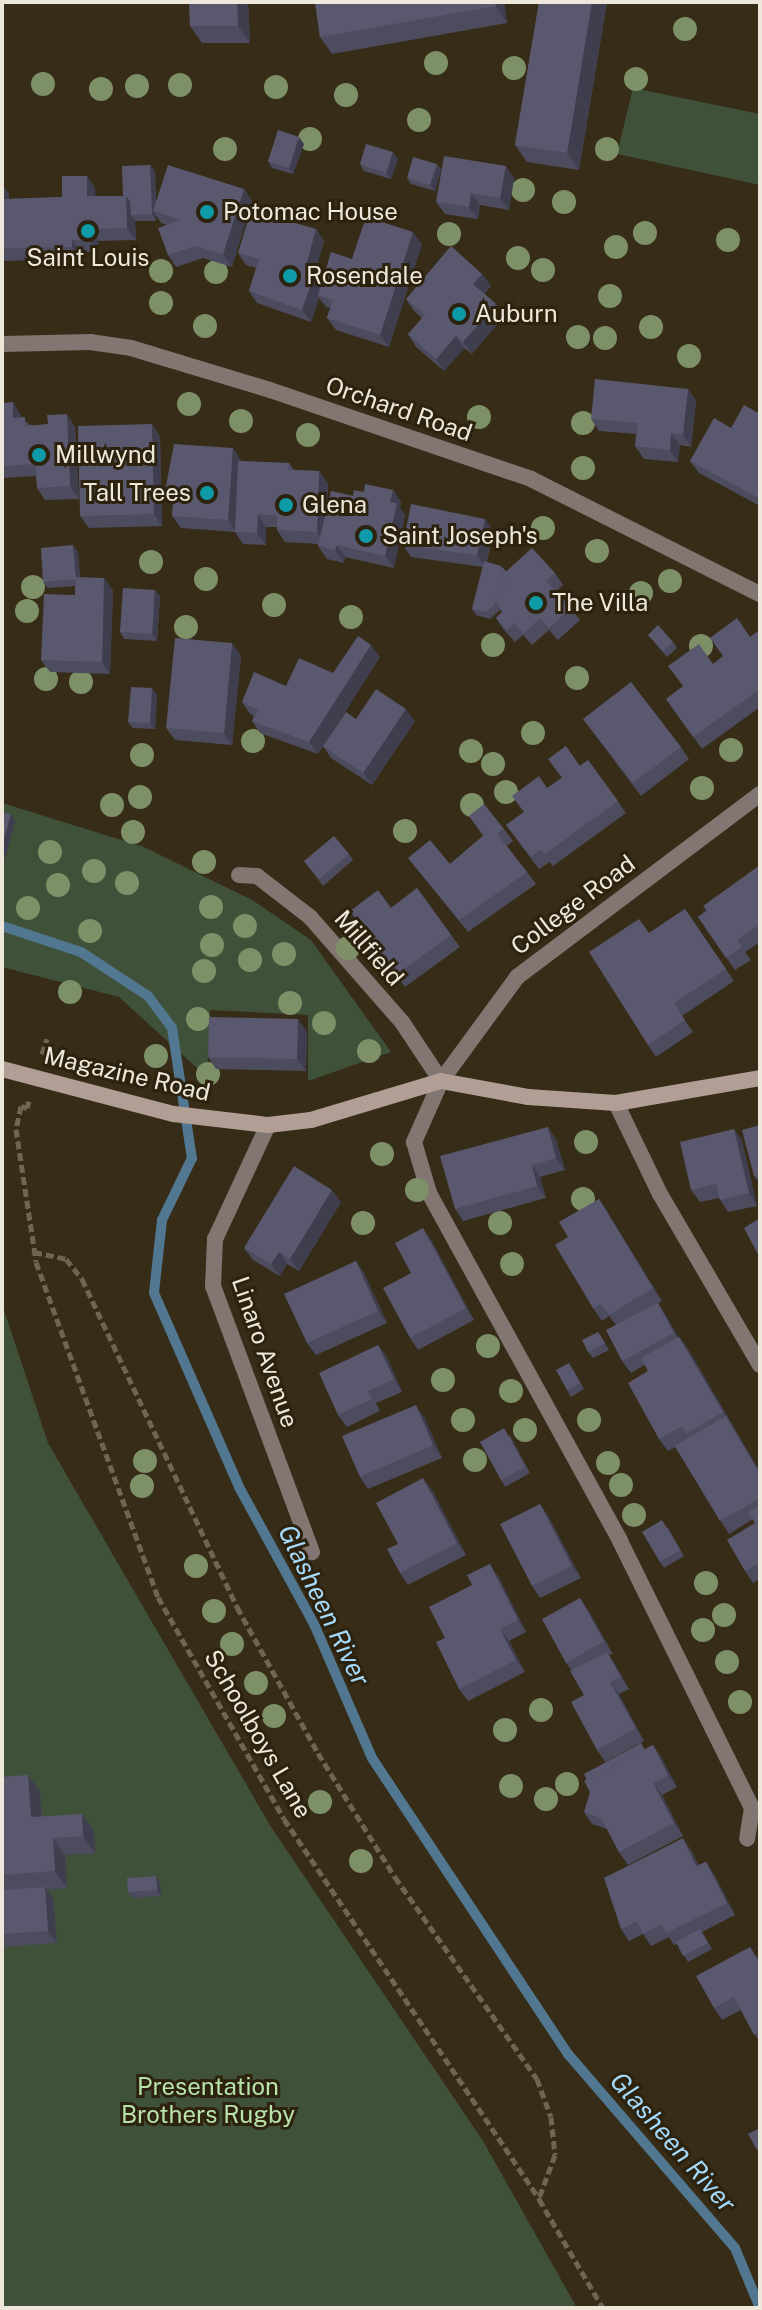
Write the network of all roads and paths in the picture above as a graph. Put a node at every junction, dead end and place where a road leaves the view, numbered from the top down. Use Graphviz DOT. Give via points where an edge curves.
graph roads {
  1 [pos="2,344"];
  2 [pos="760,594"];
  3 [pos="760,794"];
  4 [pos="239,875"];
  5 [pos="47,1039"];
  6 [pos="40,1060"];
  7 [pos="2,1069"];
  8 [pos="760,1078"];
  9 [pos="441,1081"];
  10 [pos="30,1097"];
  11 [pos="616,1103"];
  12 [pos="268,1125"];
  13 [pos="34,1252"];
  14 [pos="760,1365"];
  15 [pos="312,1552"];
  16 [pos="747,1839"];
  17 [pos="539,2199"];
  18 [pos="603,2308"];
  1 -- 2 [label="street, Orchard Road" via="105,344 270,390 531,479"];
  3 -- 9 [label="street, College Road" via="517,977"];
  4 -- 9 [label="street, Millfield" via="257,876 310,917 402,1022"];
  5 -- 6 [label="path"];
  7 -- 12 [label="main road, Magazine Road" via="174,1114"];
  8 -- 11 [label="main road, Magazine Road"];
  9 -- 11 [label="main road, Magazine Road" via="528,1097"];
  9 -- 12 [label="main road, Magazine Road" via="311,1120"];
  9 -- 16 [label="street, College Road" via="414,1142 429,1193 620,1541 752,1808"];
  10 -- 13 [label="path, Schoolboys Lane" via="18,1118"];
  11 -- 14 [label="street" via="660,1194"];
  12 -- 15 [label="street, Linaro Avenue" via="215,1239 213,1286"];
  13 -- 17 [label="path, Schoolboys Lane" via="158,1597 284,1819"];
  13 -- 17 [label="path" via="66,1259 82,1279 224,1581 318,1753 395,1877 537,2079 551,2117 555,2155"];
  17 -- 18 [label="path, Schoolboys Lane"];
}
